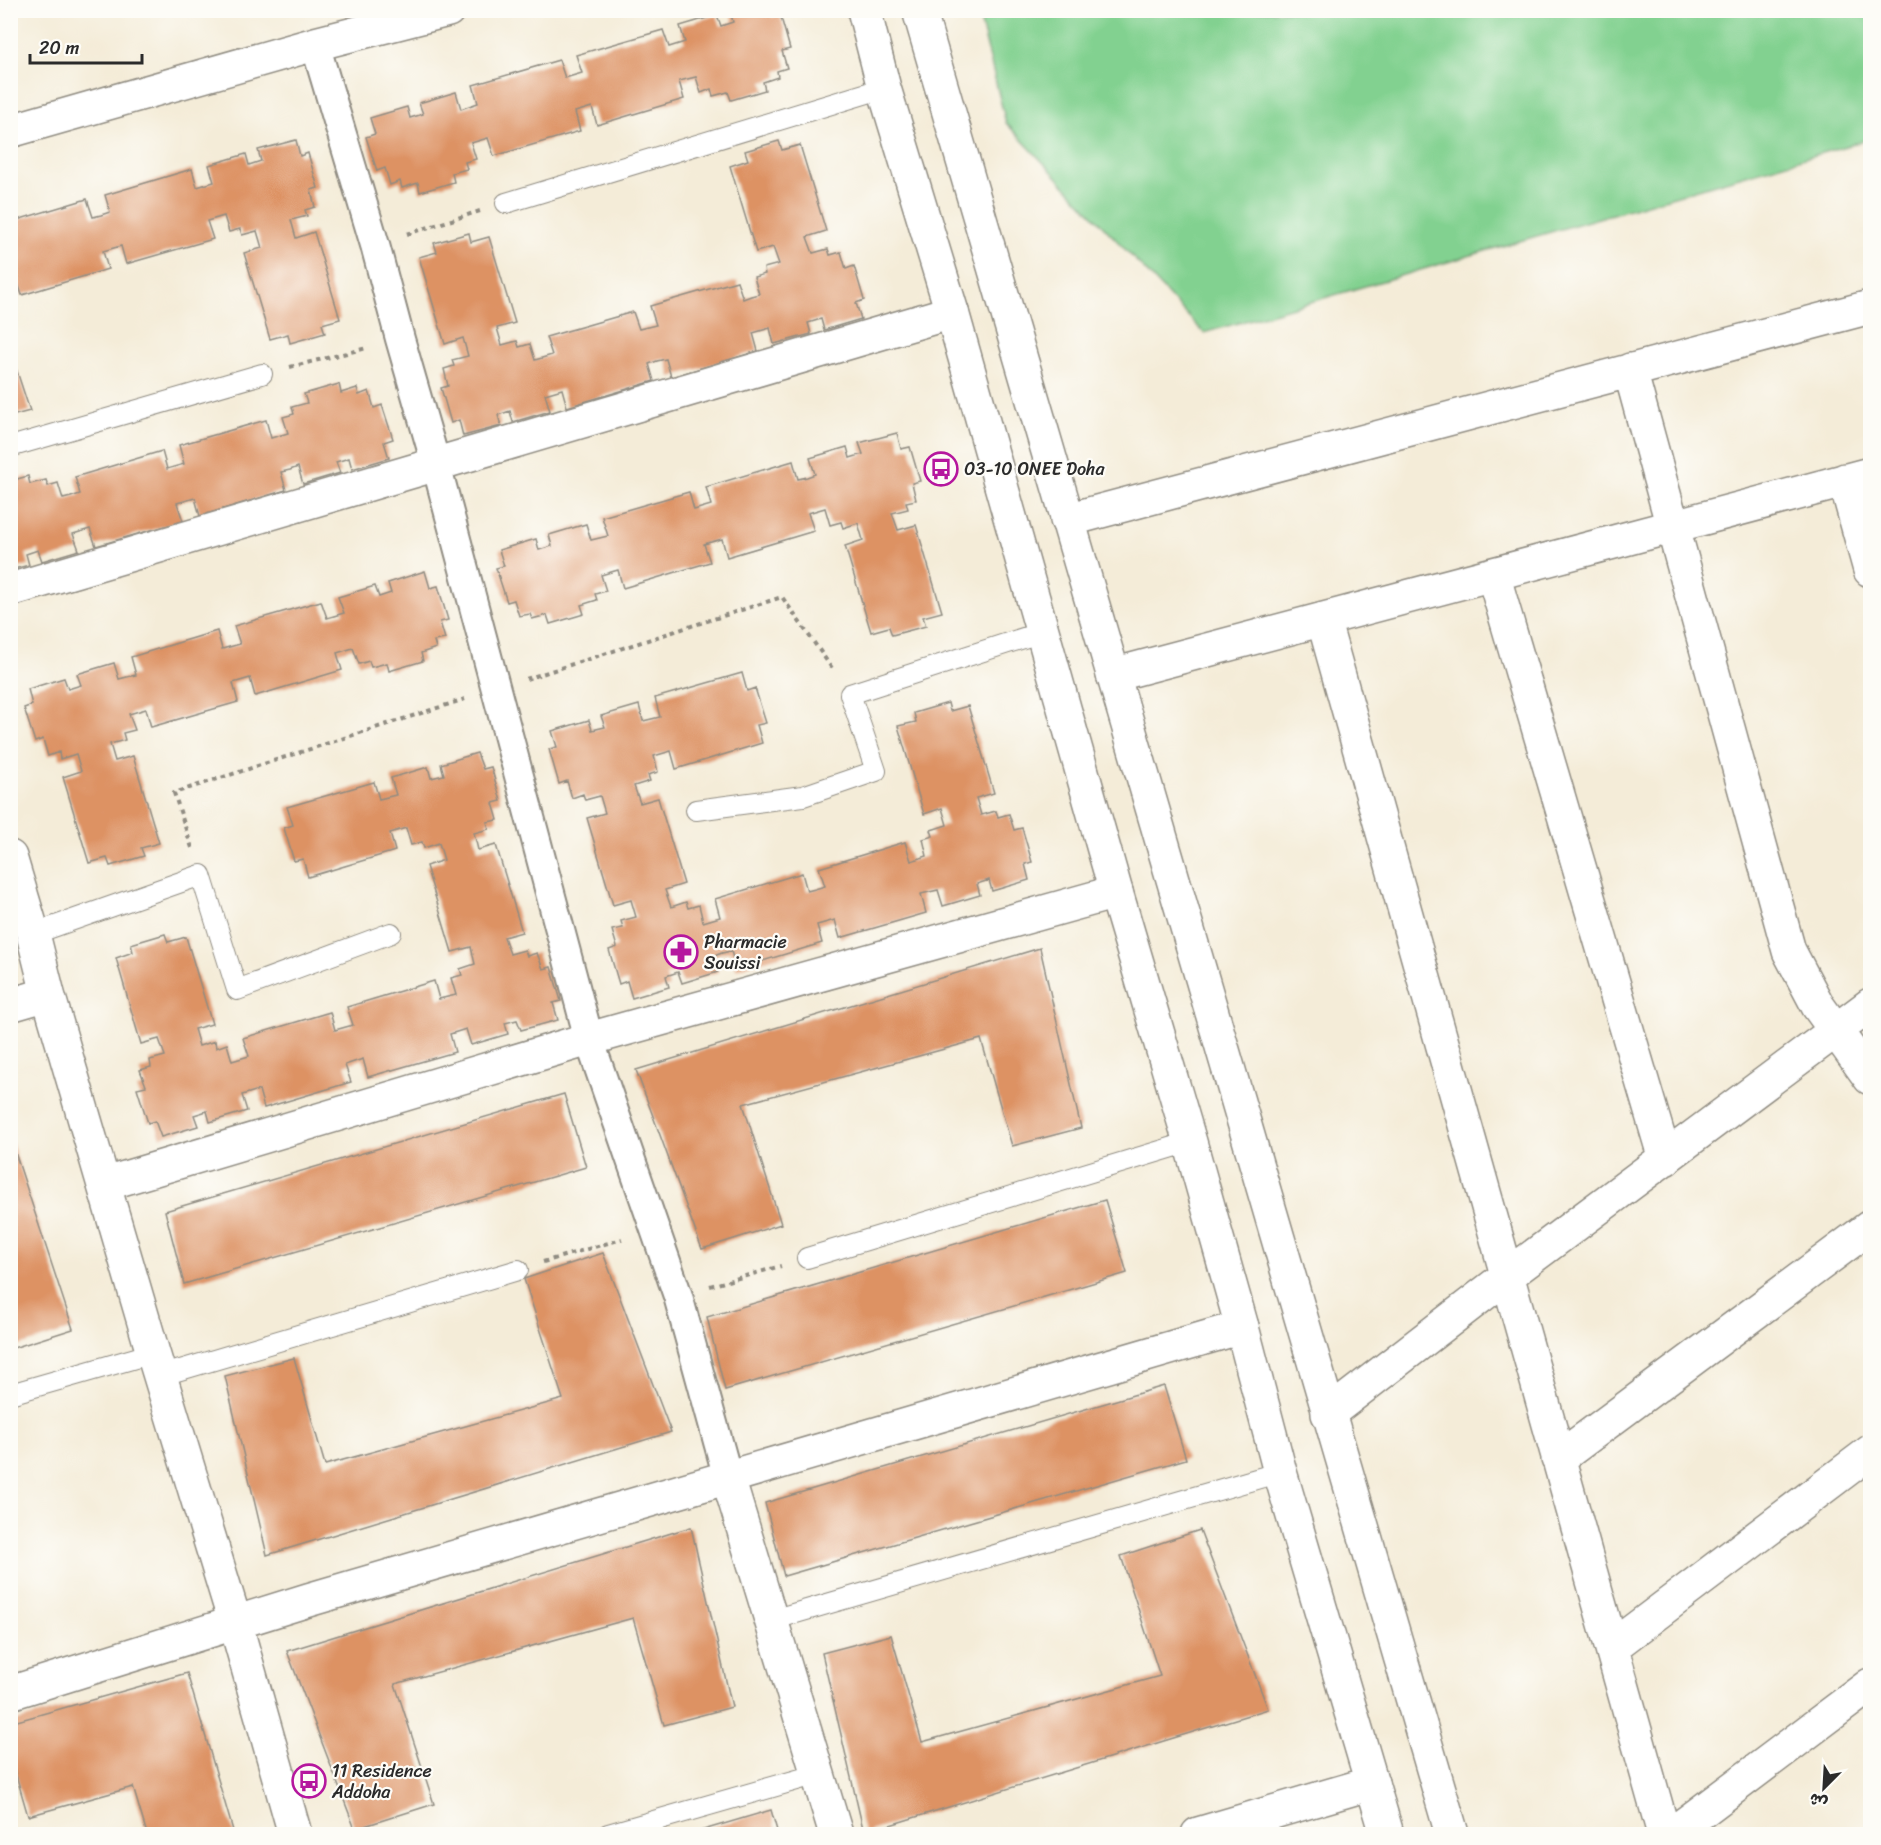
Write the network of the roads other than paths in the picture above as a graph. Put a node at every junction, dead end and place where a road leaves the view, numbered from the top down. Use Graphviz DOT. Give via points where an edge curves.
graph roads {
  1 [pos="448,10"];
  2 [pos="864,10"];
  3 [pos="919,10"];
  4 [pos="315,45"];
  5 [pos="884,88"];
  6 [pos="10,131"];
  7 [pos="506,203"];
  8 [pos="1870,307"];
  9 [pos="952,312"];
  10 [pos="1630,370"];
  11 [pos="262,374"];
  12 [pos="10,447"];
  13 [pos="436,464"];
  14 [pos="1858,477"];
  15 [pos="1067,520"];
  16 [pos="1673,526"];
  17 [pos="1870,570"];
  18 [pos="1493,574"];
  19 [pos="10,590"];
  20 [pos="1323,619"];
  21 [pos="1042,632"];
  22 [pos="1113,675"];
  23 [pos="696,810"];
  24 [pos="12,869"];
  25 [pos="1116,892"];
  26 [pos="392,933"];
  27 [pos="33,934"];
  28 [pos="48,994"];
  29 [pos="10,1005"];
  30 [pos="1870,1005"];
  31 [pos="1835,1031"];
  32 [pos="589,1039"];
  33 [pos="1870,1078"];
  34 [pos="1190,1142"];
  35 [pos="1665,1159"];
  36 [pos="105,1184"];
  37 [pos="1870,1227"];
  38 [pos="807,1258"];
  39 [pos="518,1270"];
  40 [pos="1507,1275"];
  41 [pos="1242,1327"];
  42 [pos="157,1364"];
  43 [pos="10,1394"];
  44 [pos="1328,1414"];
  45 [pos="1870,1452"];
  46 [pos="1558,1459"];
  47 [pos="1280,1472"];
  48 [pos="728,1478"];
  49 [pos="772,1620"];
  50 [pos="235,1622"];
  51 [pos="1612,1647"];
  52 [pos="1870,1685"];
  53 [pos="10,1693"];
  54 [pos="818,1774"];
  55 [pos="1372,1783"];
  56 [pos="295,1834"];
  57 [pos="608,1834"];
  58 [pos="836,1834"];
  59 [pos="1198,1834"];
  60 [pos="1387,1834"];
  61 [pos="1452,1834"];
  62 [pos="1665,1834"];
  63 [pos="1672,1834"];
  1 -- 4 [label="street"];
  2 -- 5 [label="street"];
  3 -- 15 [label="street"];
  4 -- 6 [label="street"];
  4 -- 13 [label="street"];
  5 -- 7 [label="lane"];
  5 -- 9 [label="street"];
  8 -- 10 [label="street"];
  9 -- 13 [label="street"];
  9 -- 21 [label="street"];
  10 -- 15 [label="street"];
  10 -- 16 [label="street"];
  11 -- 12 [label="lane"];
  13 -- 19 [label="street"];
  13 -- 32 [label="street"];
  14 -- 16 [label="street"];
  14 -- 17 [label="street"];
  15 -- 22 [label="street"];
  16 -- 18 [label="street"];
  16 -- 31 [label="street" via="1789,951"];
  18 -- 20 [label="street"];
  18 -- 35 [label="street"];
  20 -- 22 [label="street"];
  20 -- 40 [label="street"];
  21 -- 23 [label="lane" via="850,694 876,771 803,796"];
  21 -- 25 [label="street"];
  22 -- 44 [label="street"];
  24 -- 27 [label="street"];
  25 -- 32 [label="street"];
  25 -- 34 [label="street"];
  26 -- 27 [label="lane" via="237,990 201,875"];
  27 -- 28 [label="street"];
  28 -- 29 [label="street"];
  28 -- 36 [label="street"];
  30 -- 31 [label="street"];
  31 -- 33 [label="street"];
  31 -- 35 [label="street"];
  32 -- 36 [label="street"];
  32 -- 48 [label="street" via="678,1296"];
  34 -- 38 [label="lane"];
  34 -- 41 [label="street"];
  35 -- 40 [label="street"];
  36 -- 42 [label="street"];
  37 -- 46 [label="street"];
  39 -- 42 [label="lane"];
  40 -- 44 [label="street"];
  40 -- 46 [label="street"];
  41 -- 47 [label="street"];
  41 -- 48 [label="street"];
  42 -- 43 [label="lane"];
  42 -- 50 [label="street"];
  44 -- 61 [label="street"];
  45 -- 51 [label="street"];
  46 -- 51 [label="street"];
  47 -- 49 [label="lane"];
  47 -- 55 [label="street"];
  48 -- 49 [label="street"];
  48 -- 50 [label="street"];
  49 -- 54 [label="street"];
  50 -- 53 [label="street"];
  50 -- 56 [label="street"];
  51 -- 62 [label="street"];
  52 -- 63 [label="street"];
  54 -- 57 [label="lane"];
  54 -- 58 [label="street"];
  55 -- 59 [label="street"];
  55 -- 60 [label="street"];
}
